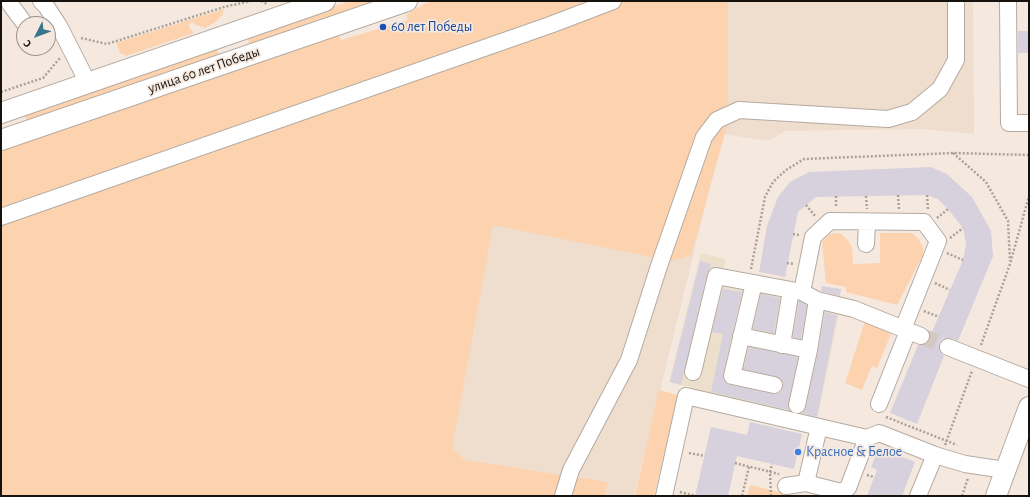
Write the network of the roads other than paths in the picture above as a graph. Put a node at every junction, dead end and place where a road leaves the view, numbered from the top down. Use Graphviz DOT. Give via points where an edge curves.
graph roads {
  1 [pos="41,1"];
  2 [pos="325,1"];
  3 [pos="407,1"];
  4 [pos="613,1"];
  5 [pos="956,1"];
  6 [pos="1008,1"];
  7 [pos="7,5"];
  8 [pos="17,16"];
  9 [pos="228,35"];
  10 [pos="236,59"];
  11 [pos="88,83"];
  12 [pos="1,113"];
  13 [pos="1029,123"];
  14 [pos="1,140"];
  15 [pos="1,217"];
  16 [pos="867,222"];
  17 [pos="866,244"];
  18 [pos="752,277"];
  19 [pos="797,291"];
  20 [pos="817,300"];
  21 [pos="911,332"];
  22 [pos="741,336"];
  23 [pos="782,345"];
  24 [pos="948,347"];
  25 [pos="809,350"];
  26 [pos="694,372"];
  27 [pos="1029,379"];
  28 [pos="774,385"];
  29 [pos="797,405"];
  30 [pos="1029,407"];
  31 [pos="881,410"];
  32 [pos="819,427"];
  33 [pos="867,438"];
  34 [pos="938,456"];
  35 [pos="1005,470"];
  36 [pos="806,483"];
  37 [pos="786,486"];
  38 [pos="840,494"];
  39 [pos="563,496"];
  40 [pos="664,496"];
  41 [pos="918,496"];
  42 [pos="996,496"];
  1 -- 11 [label="lane" via="65,37"];
  2 -- 9 [label="main road, улица 60 лет Победы"];
  3 -- 10 [label="main road, улица 60 лет Победы"];
  4 -- 15 [label="lane"];
  5 -- 39 [label="lane" via="956,60 940,89 912,112 888,119 738,110 718,120 704,137 629,360 571,470"];
  6 -- 13 [label="lane" via="1009,123"];
  7 -- 8 [label="lane"];
  9 -- 10 [label="main road"];
  9 -- 11 [label="main road, улица 60 лет Победы"];
  10 -- 14 [label="main road, улица 60 лет Победы"];
  11 -- 12 [label="main road, улица 60 лет Победы"];
  16 -- 17 [label="lane"];
  16 -- 19 [label="lane" via="830,221 813,237"];
  16 -- 21 [label="lane" via="924,222 938,240"];
  18 -- 19 [label="lane"];
  18 -- 22 [label="lane"];
  18 -- 26 [label="lane" via="716,276"];
  19 -- 20 [label="lane"];
  19 -- 23 [label="lane"];
  20 -- 21 [label="lane" via="854,309"];
  20 -- 25 [label="lane"];
  21 -- 31 [label="lane"];
  22 -- 23 [label="lane"];
  22 -- 28 [label="lane" via="732,376"];
  23 -- 25 [label="lane"];
  24 -- 27 [label="lane"];
  25 -- 29 [label="lane"];
  30 -- 35 [label="main road"];
  32 -- 33 [label="lane"];
  32 -- 36 [label="lane"];
  32 -- 40 [label="lane" via="686,396"];
  33 -- 34 [label="lane" via="878,433"];
  33 -- 38 [label="lane" via="848,488"];
  34 -- 35 [label="lane" via="965,464"];
  34 -- 41 [label="lane"];
  35 -- 42 [label="main road"];
  36 -- 37 [label="lane"];
  36 -- 38 [label="lane"];
}
